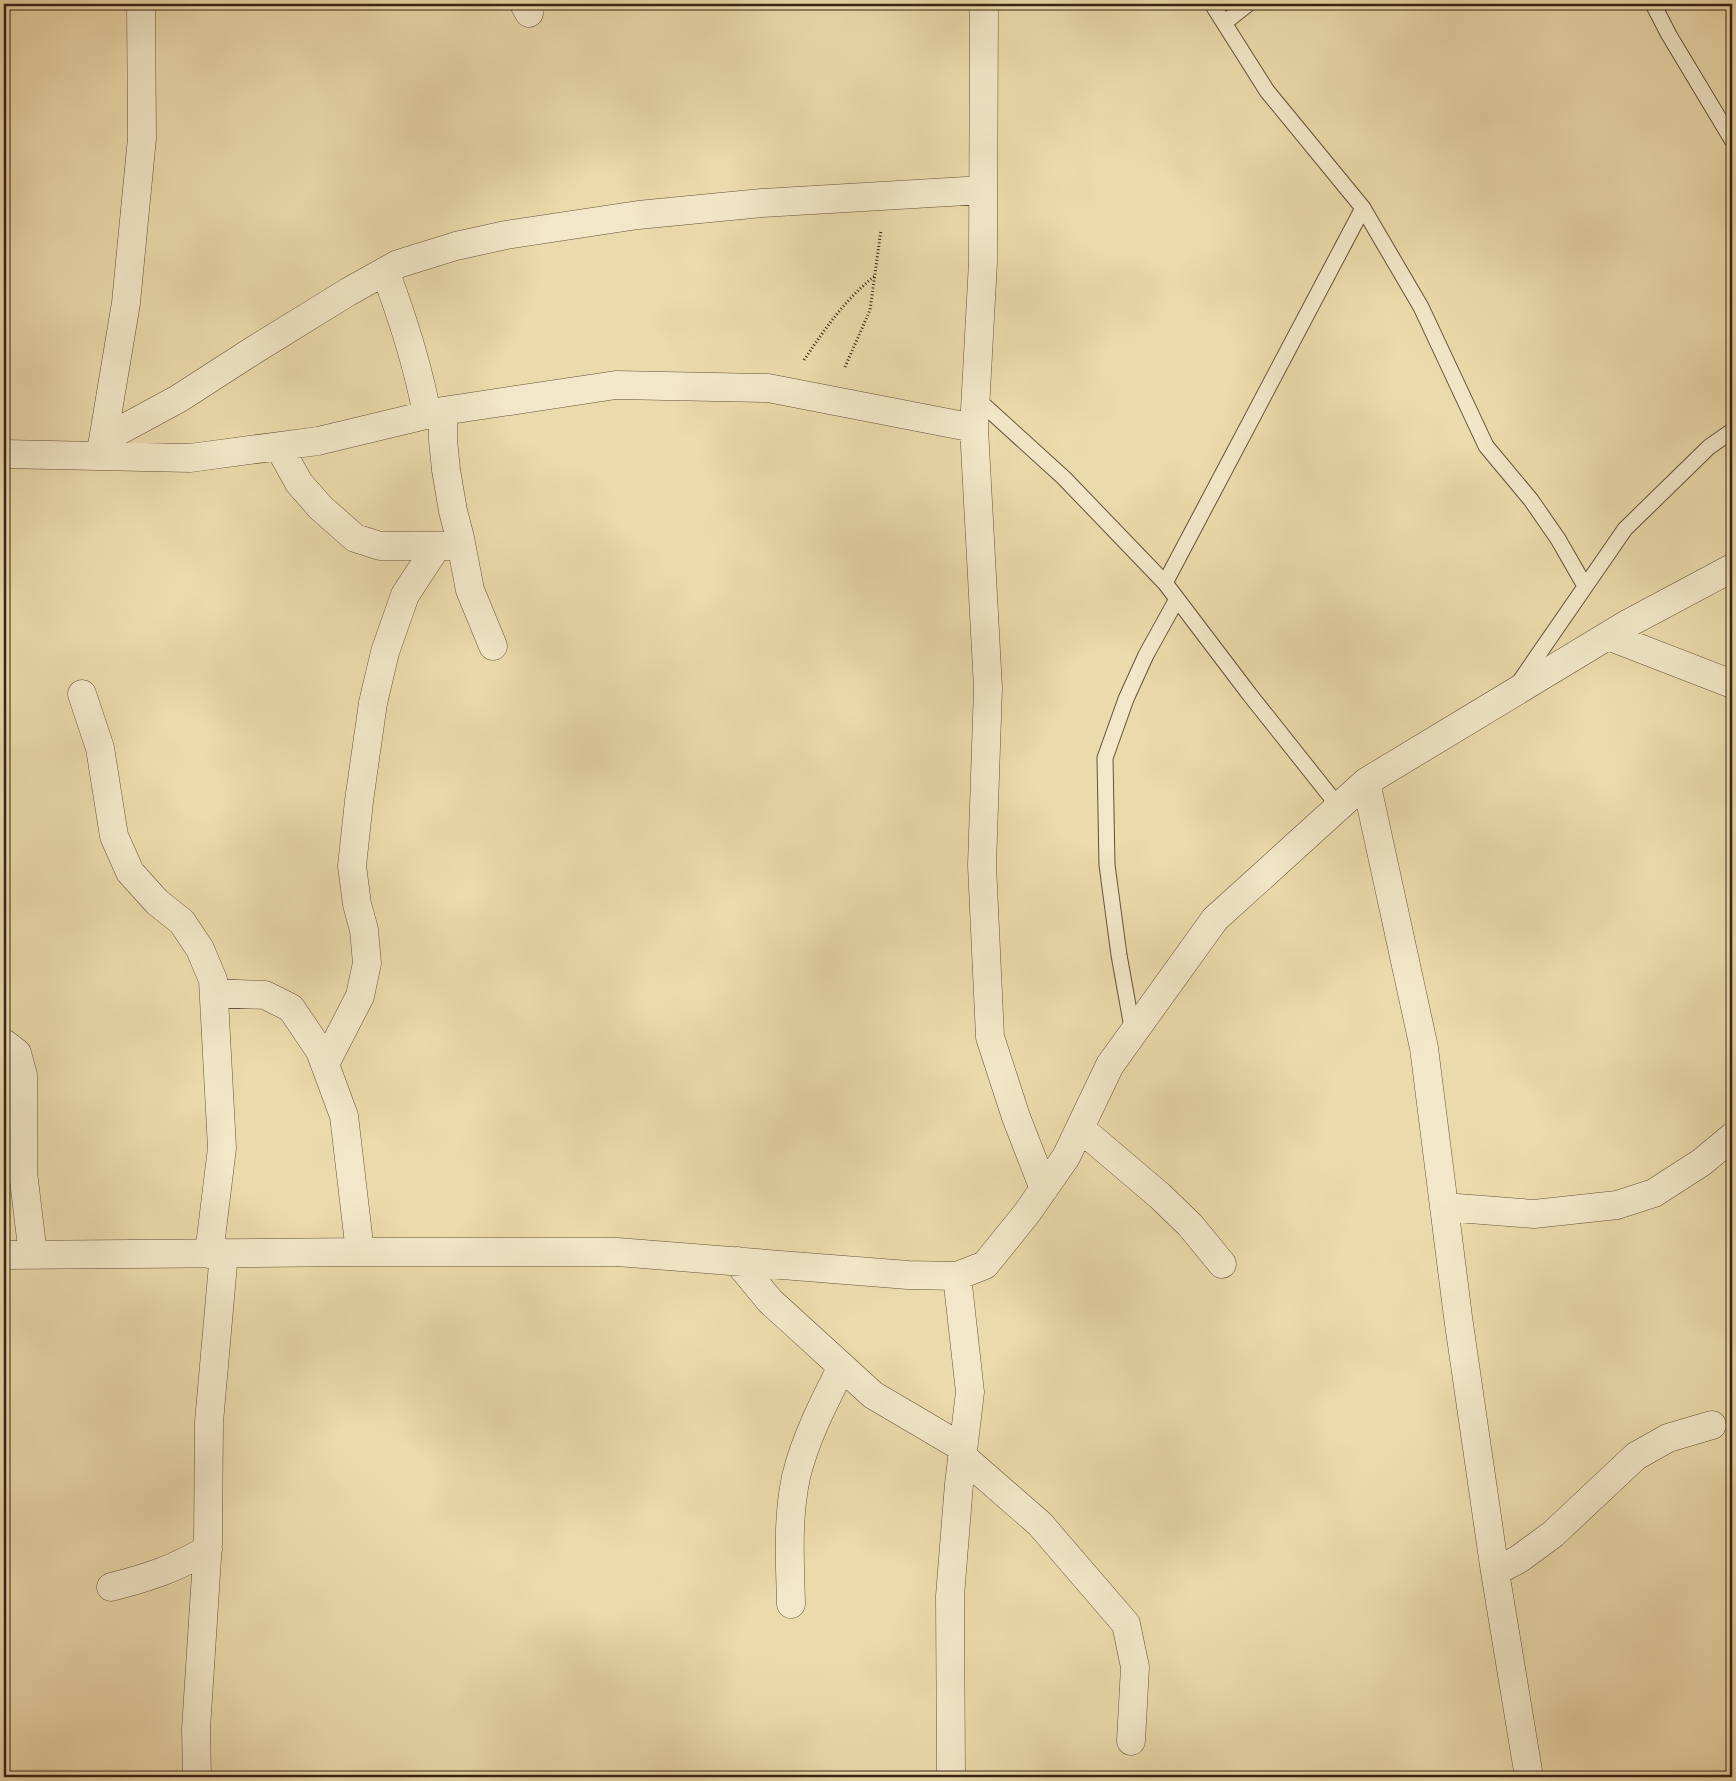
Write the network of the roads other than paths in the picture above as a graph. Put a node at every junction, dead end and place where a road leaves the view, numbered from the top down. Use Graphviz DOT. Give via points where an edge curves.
graph roads {
  1 [pos="141,4"];
  2 [pos="984,4"];
  3 [pos="1212,4"];
  4 [pos="1248,4"];
  5 [pos="1653,4"];
  6 [pos="1224,23"];
  7 [pos="1732,140"];
  8 [pos="983,190"];
  9 [pos="1363,208"];
  10 [pos="385,271"];
  11 [pos="976,398"];
  12 [pos="435,413"];
  13 [pos="974,428"];
  14 [pos="1732,431"];
  15 [pos="278,447"];
  16 [pos="102,448"];
  17 [pos="7,450"];
  18 [pos="449,546"];
  19 [pos="1732,568"];
  20 [pos="1165,583"];
  21 [pos="1585,586"];
  22 [pos="1178,599"];
  23 [pos="1608,636"];
  24 [pos="493,646"];
  25 [pos="1732,684"];
  26 [pos="82,694"];
  27 [pos="1510,695"];
  28 [pos="1366,782"];
  29 [pos="1339,807"];
  30 [pos="214,993"];
  31 [pos="1133,1033"];
  32 [pos="4,1043"];
  33 [pos="325,1064"];
  34 [pos="1080,1128"];
  35 [pos="1732,1137"];
  36 [pos="1044,1189"];
  37 [pos="1444,1207"];
  38 [pos="360,1252"];
  39 [pos="217,1254"];
  40 [pos="4,1255"];
  41 [pos="33,1255"];
  42 [pos="737,1261"];
  43 [pos="1222,1264"];
  44 [pos="958,1276"];
  45 [pos="842,1367"];
  46 [pos="1712,1425"];
  47 [pos="963,1452"];
  48 [pos="208,1549"];
  49 [pos="1495,1572"];
  50 [pos="111,1588"];
  51 [pos="791,1604"];
  52 [pos="1131,1741"];
  53 [pos="197,1777"];
  54 [pos="951,1777"];
  55 [pos="1529,1777"];
  1 -- 16 [label="street" via="142,138 126,303"];
  2 -- 8 [label="street"];
  3 -- 6 [label="lane"];
  4 -- 6 [label="lane"];
  5 -- 7 [label="lane"];
  6 -- 9 [label="lane" via="1267,91"];
  8 -- 10 [label="street" via="638,214 456,246"];
  8 -- 11 [label="street"];
  9 -- 20 [label="lane"];
  9 -- 21 [label="lane" via="1421,307 1486,446 1531,500"];
  10 -- 12 [label="street"];
  10 -- 16 [label="street"];
  11 -- 13 [label="street"];
  11 -- 20 [label="lane" via="1064,478"];
  12 -- 13 [label="street" via="616,385 768,388"];
  12 -- 15 [label="street" via="318,441"];
  12 -- 18 [label="street" via="443,440 453,512"];
  13 -- 36 [label="street" via="988,688 982,865 990,1037"];
  14 -- 21 [label="lane" via="1709,447 1625,529"];
  15 -- 16 [label="street" via="190,458"];
  15 -- 18 [label="street" via="299,483 355,538 380,546"];
  16 -- 17 [label="street"];
  18 -- 24 [label="street"];
  18 -- 33 [label="street" via="405,595 372,703 352,866 364,930 366,963 360,996"];
  19 -- 23 [label="street"];
  20 -- 22 [label="lane"];
  21 -- 27 [label="lane"];
  22 -- 29 [label="lane"];
  22 -- 31 [label="lane" via="1146,655 1105,758 1107,865"];
  23 -- 25 [label="street"];
  23 -- 27 [label="street"];
  26 -- 30 [label="street" via="100,748 114,836 130,872 157,902 182,922 200,949 213,980"];
  27 -- 28 [label="street"];
  28 -- 29 [label="street"];
  28 -- 37 [label="street" via="1424,1048"];
  29 -- 31 [label="street" via="1214,919"];
  30 -- 33 [label="street" via="265,995 291,1008"];
  30 -- 39 [label="street" via="222,1148"];
  31 -- 34 [label="street" via="1110,1065"];
  32 -- 41 [label="street" via="18,1053 23,1076 24,1172"];
  33 -- 38 [label="street" via="344,1116"];
  34 -- 36 [label="street" via="1066,1157"];
  34 -- 43 [label="street" via="1160,1196 1190,1225"];
  35 -- 37 [label="street" via="1702,1162 1654,1193 1617,1205 1534,1214"];
  36 -- 44 [label="street" via="984,1265"];
  37 -- 49 [label="street"];
  38 -- 39 [label="street"];
  38 -- 42 [label="street" via="617,1252"];
  39 -- 41 [label="street"];
  39 -- 48 [label="street" via="209,1422"];
  40 -- 41 [label="street"];
  42 -- 44 [label="street"];
  42 -- 45 [label="street" via="770,1302"];
  44 -- 47 [label="street" via="970,1392"];
  45 -- 47 [label="street" via="873,1395"];
  45 -- 51 [label="street" via="817,1415 796,1477 790,1520"];
  46 -- 49 [label="street" via="1668,1438 1636,1456 1553,1534"];
  47 -- 52 [label="street" via="1040,1524 1126,1624 1135,1667"];
  47 -- 54 [label="street" via="950,1596"];
  48 -- 50 [label="street" via="164,1572"];
  48 -- 53 [label="street" via="196,1729"];
  49 -- 55 [label="street"];
}
